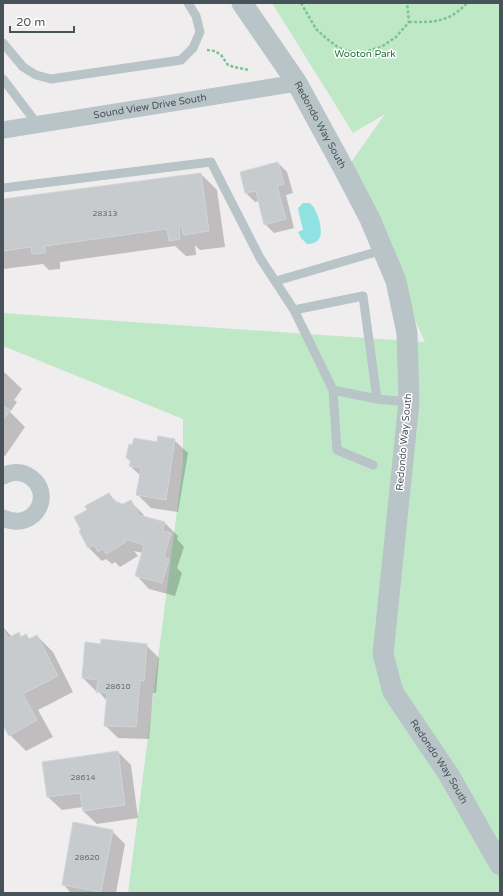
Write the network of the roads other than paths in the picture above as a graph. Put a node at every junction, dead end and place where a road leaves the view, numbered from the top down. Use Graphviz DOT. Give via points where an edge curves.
graph roads {
  1 [pos="188,3"];
  2 [pos="242,3"];
  3 [pos="3,43"];
  4 [pos="3,79"];
  5 [pos="297,83"];
  6 [pos="38,125"];
  7 [pos="3,130"];
  8 [pos="3,188"];
  9 [pos="383,250"];
  10 [pos="276,281"];
  11 [pos="294,310"];
  12 [pos="333,390"];
  13 [pos="377,399"];
  14 [pos="409,402"];
  15 [pos="373,465"];
  16 [pos="3,476"];
  17 [pos="3,518"];
  18 [pos="500,865"];
  1 -- 3 [label="lane" via="196,16 200,32 193,48 181,60 51,79 36,75 23,67"];
  2 -- 5 [label="street, Redondo Way South"];
  4 -- 6 [label="lane"];
  5 -- 6 [label="street, Sound View Drive South"];
  5 -- 9 [label="street, Redondo Way South" via="370,219"];
  6 -- 7 [label="street, Sound View Drive South"];
  8 -- 10 [label="lane" via="211,162 260,258"];
  9 -- 10 [label="lane"];
  9 -- 14 [label="street, Redondo Way South" via="396,280 407,334"];
  10 -- 11 [label="lane"];
  11 -- 12 [label="lane"];
  11 -- 13 [label="lane" via="363,296"];
  12 -- 13 [label="lane"];
  12 -- 15 [label="lane" via="337,450"];
  13 -- 14 [label="lane"];
  14 -- 18 [label="street, Redondo Way South" via="383,654 393,692 449,775"];
  16 -- 17 [label="street" via="16,472 31,477 37,483 41,500 39,508 27,520 19,522"];
}
